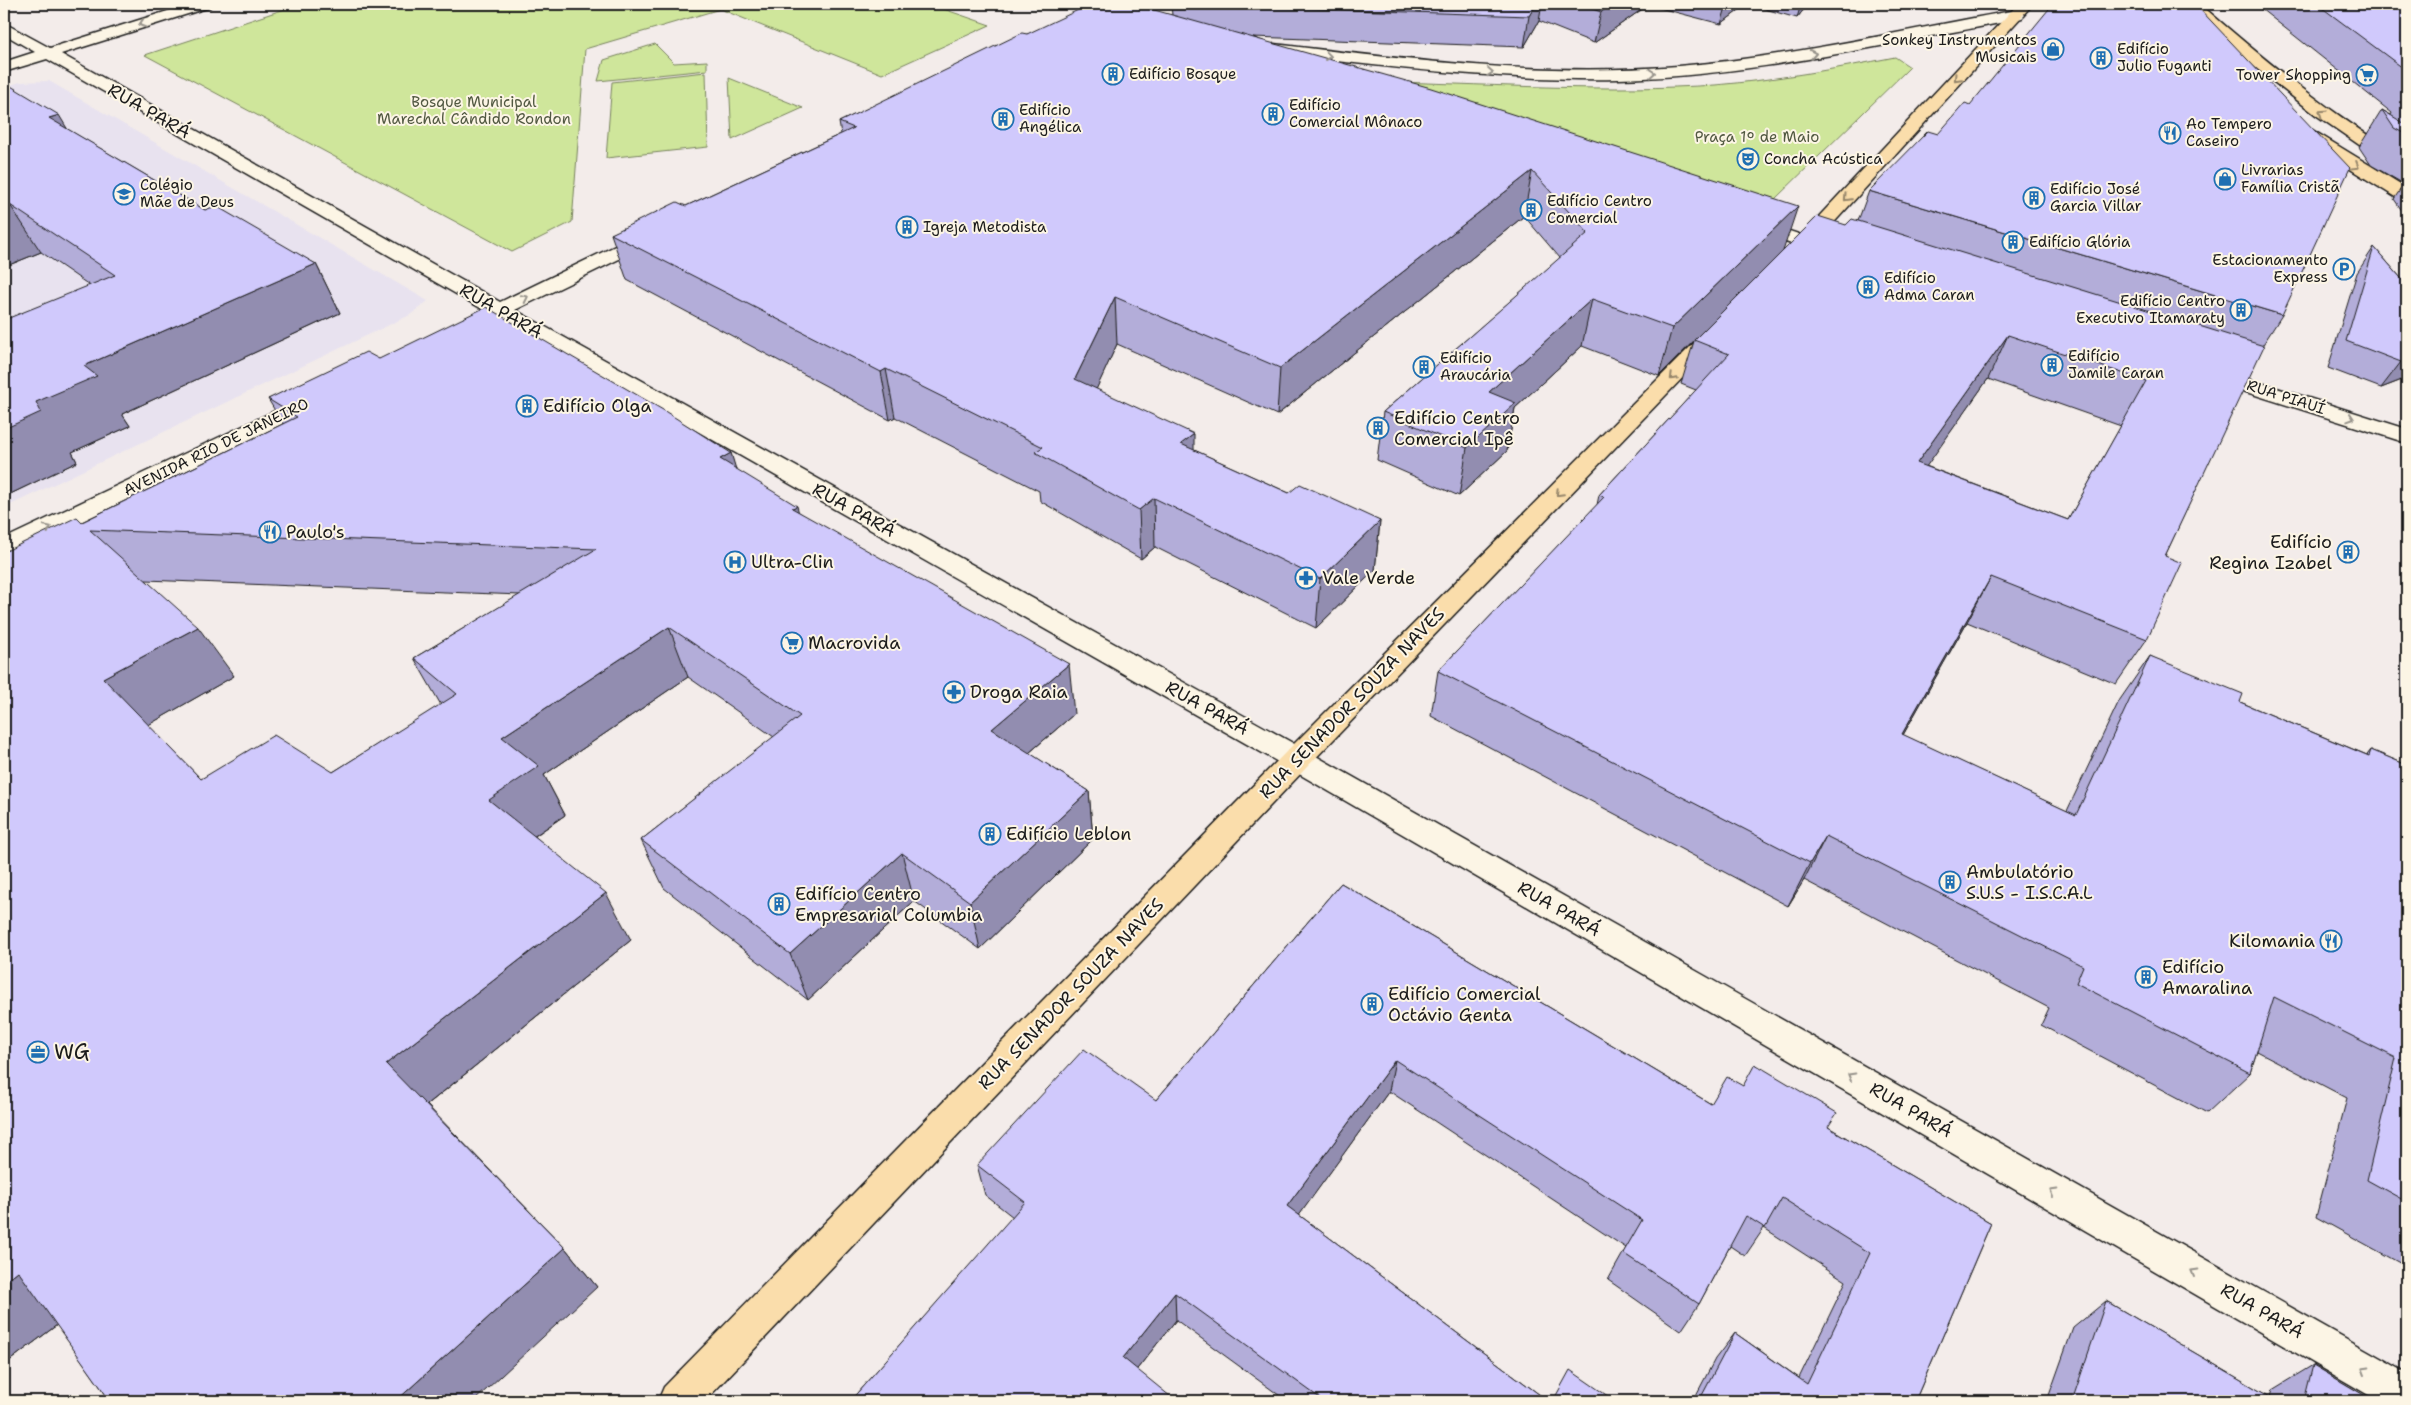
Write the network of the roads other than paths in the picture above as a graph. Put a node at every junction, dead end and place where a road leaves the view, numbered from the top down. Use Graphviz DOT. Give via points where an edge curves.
graph roads {
  1 [pos="205,4"];
  2 [pos="2191,4"];
  3 [pos="2021,9"];
  4 [pos="4,28"];
  5 [pos="1260,48"];
  6 [pos="48,53"];
  7 [pos="4,67"];
  8 [pos="2293,125"];
  9 [pos="2407,167"];
  10 [pos="2407,196"];
  11 [pos="1739,221"];
  12 [pos="672,226"];
  13 [pos="1805,242"];
  14 [pos="1852,258"];
  15 [pos="1784,264"];
  16 [pos="499,310"];
  17 [pos="1735,313"];
  18 [pos="472,323"];
  19 [pos="2191,366"];
  20 [pos="328,393"];
  21 [pos="2407,436"];
  22 [pos="4,549"];
  23 [pos="1297,759"];
  24 [pos="2407,1395"];
  25 [pos="678,1401"];
  1 -- 6 [label="street, one-way"];
  9 -- 2 [label="main road, one-way" via="2302,98"];
  5 -- 3 [label="street, one-way" via="1464,71 1581,76 1650,73 1807,56"];
  3 -- 13 [label="main road, one-way"];
  4 -- 6 [label="street, RUA PARÁ"];
  6 -- 7 [label="street"];
  6 -- 16 [label="street, RUA PARÁ"];
  8 -- 10 [label="main road, one-way"];
  11 -- 13 [label="street"];
  16 -- 12 [label="street, one-way"];
  13 -- 14 [label="street"];
  13 -- 15 [label="main road"];
  16 -- 18 [label="street"];
  16 -- 23 [label="street, RUA PARÁ"];
  17 -- 23 [label="main road, RUA SENADOR SOUZA NAVES, one-way"];
  19 -- 21 [label="street, RUA PIAUÍ, one-way"];
  22 -- 20 [label="street, AVENIDA RIO DE JANEIRO, one-way"];
  24 -- 23 [label="street, RUA PARÁ, one-way"];
  23 -- 25 [label="main road, RUA SENADOR SOUZA NAVES"];
}
